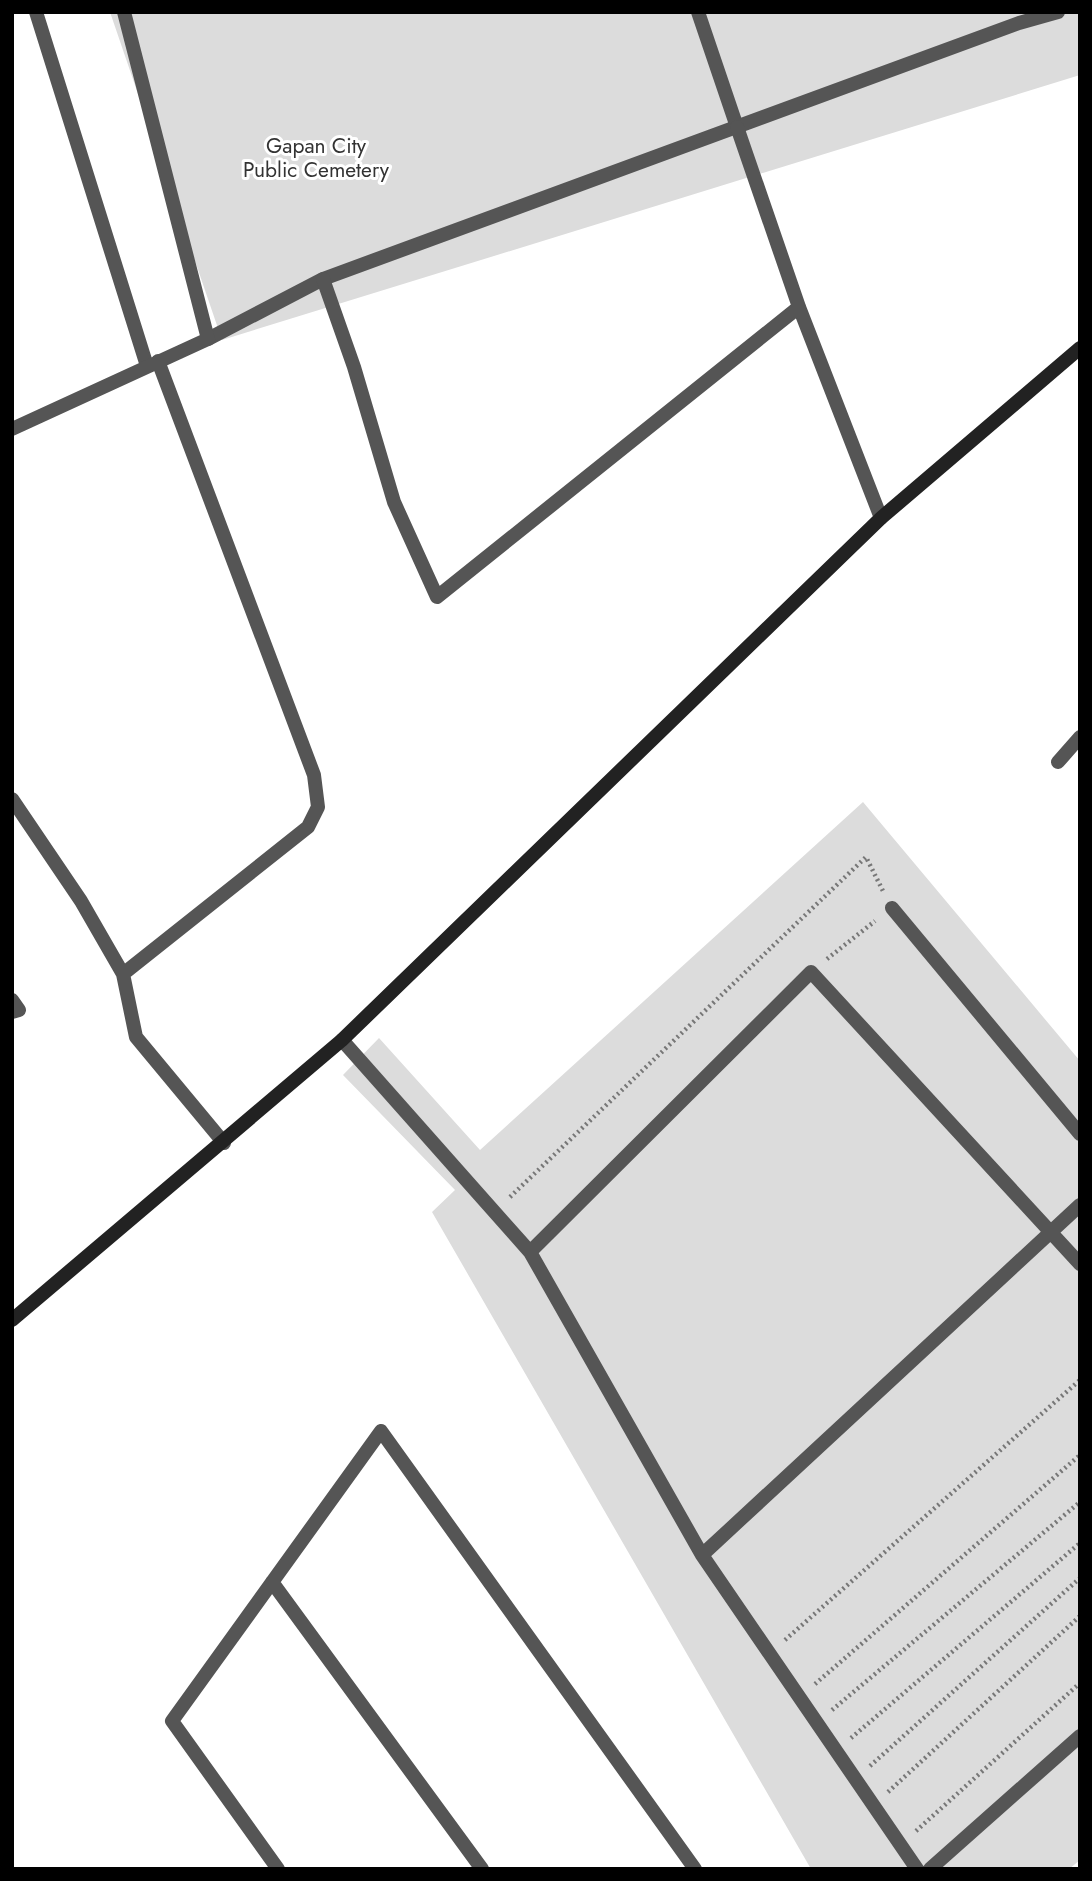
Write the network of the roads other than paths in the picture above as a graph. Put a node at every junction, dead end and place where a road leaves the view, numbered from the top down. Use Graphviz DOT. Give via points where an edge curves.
graph roads {
  1 [pos="36,12"];
  2 [pos="124,12"];
  3 [pos="698,12"];
  4 [pos="1058,12"];
  5 [pos="737,127"];
  6 [pos="323,279"];
  7 [pos="799,307"];
  8 [pos="208,339"];
  9 [pos="1080,348"];
  10 [pos="153,363"];
  11 [pos="12,429"];
  12 [pos="881,518"];
  13 [pos="1080,737"];
  14 [pos="1058,762"];
  15 [pos="12,799"];
  16 [pos="892,908"];
  17 [pos="123,974"];
  18 [pos="12,1000"];
  19 [pos="12,1012"];
  20 [pos="342,1040"];
  21 [pos="1080,1134"];
  22 [pos="224,1143"];
  23 [pos="1080,1205"];
  24 [pos="1050,1230"];
  25 [pos="530,1252"];
  26 [pos="1080,1264"];
  27 [pos="12,1320"];
  28 [pos="702,1555"];
  29 [pos="272,1581"];
  30 [pos="1080,1736"];
  31 [pos="278,1869"];
  32 [pos="482,1869"];
  33 [pos="695,1869"];
  34 [pos="917,1869"];
  35 [pos="930,1869"];
  1 -- 10 [label="street"];
  2 -- 8 [label="street"];
  3 -- 5 [label="street"];
  4 -- 5 [label="street"];
  5 -- 6 [label="street"];
  5 -- 7 [label="street"];
  6 -- 7 [label="street" via="394,502 437,597"];
  6 -- 8 [label="street"];
  7 -- 12 [label="street"];
  8 -- 10 [label="street"];
  9 -- 12 [label="main road"];
  10 -- 11 [label="street"];
  10 -- 17 [label="street" via="314,775 318,807 308,827"];
  12 -- 20 [label="main road"];
  13 -- 14 [label="street"];
  15 -- 17 [label="street" via="81,901"];
  16 -- 21 [label="street"];
  17 -- 22 [label="street" via="136,1037"];
  18 -- 19 [label="street" via="19,1010"];
  20 -- 22 [label="main road"];
  20 -- 25 [label="street"];
  22 -- 27 [label="main road"];
  23 -- 24 [label="street"];
  24 -- 25 [label="street" via="811,972"];
  24 -- 26 [label="street"];
  24 -- 28 [label="street"];
  25 -- 28 [label="street"];
  28 -- 34 [label="street"];
  29 -- 31 [label="street" via="172,1721"];
  29 -- 32 [label="street"];
  29 -- 33 [label="street" via="381,1431"];
  30 -- 35 [label="street"];
}
